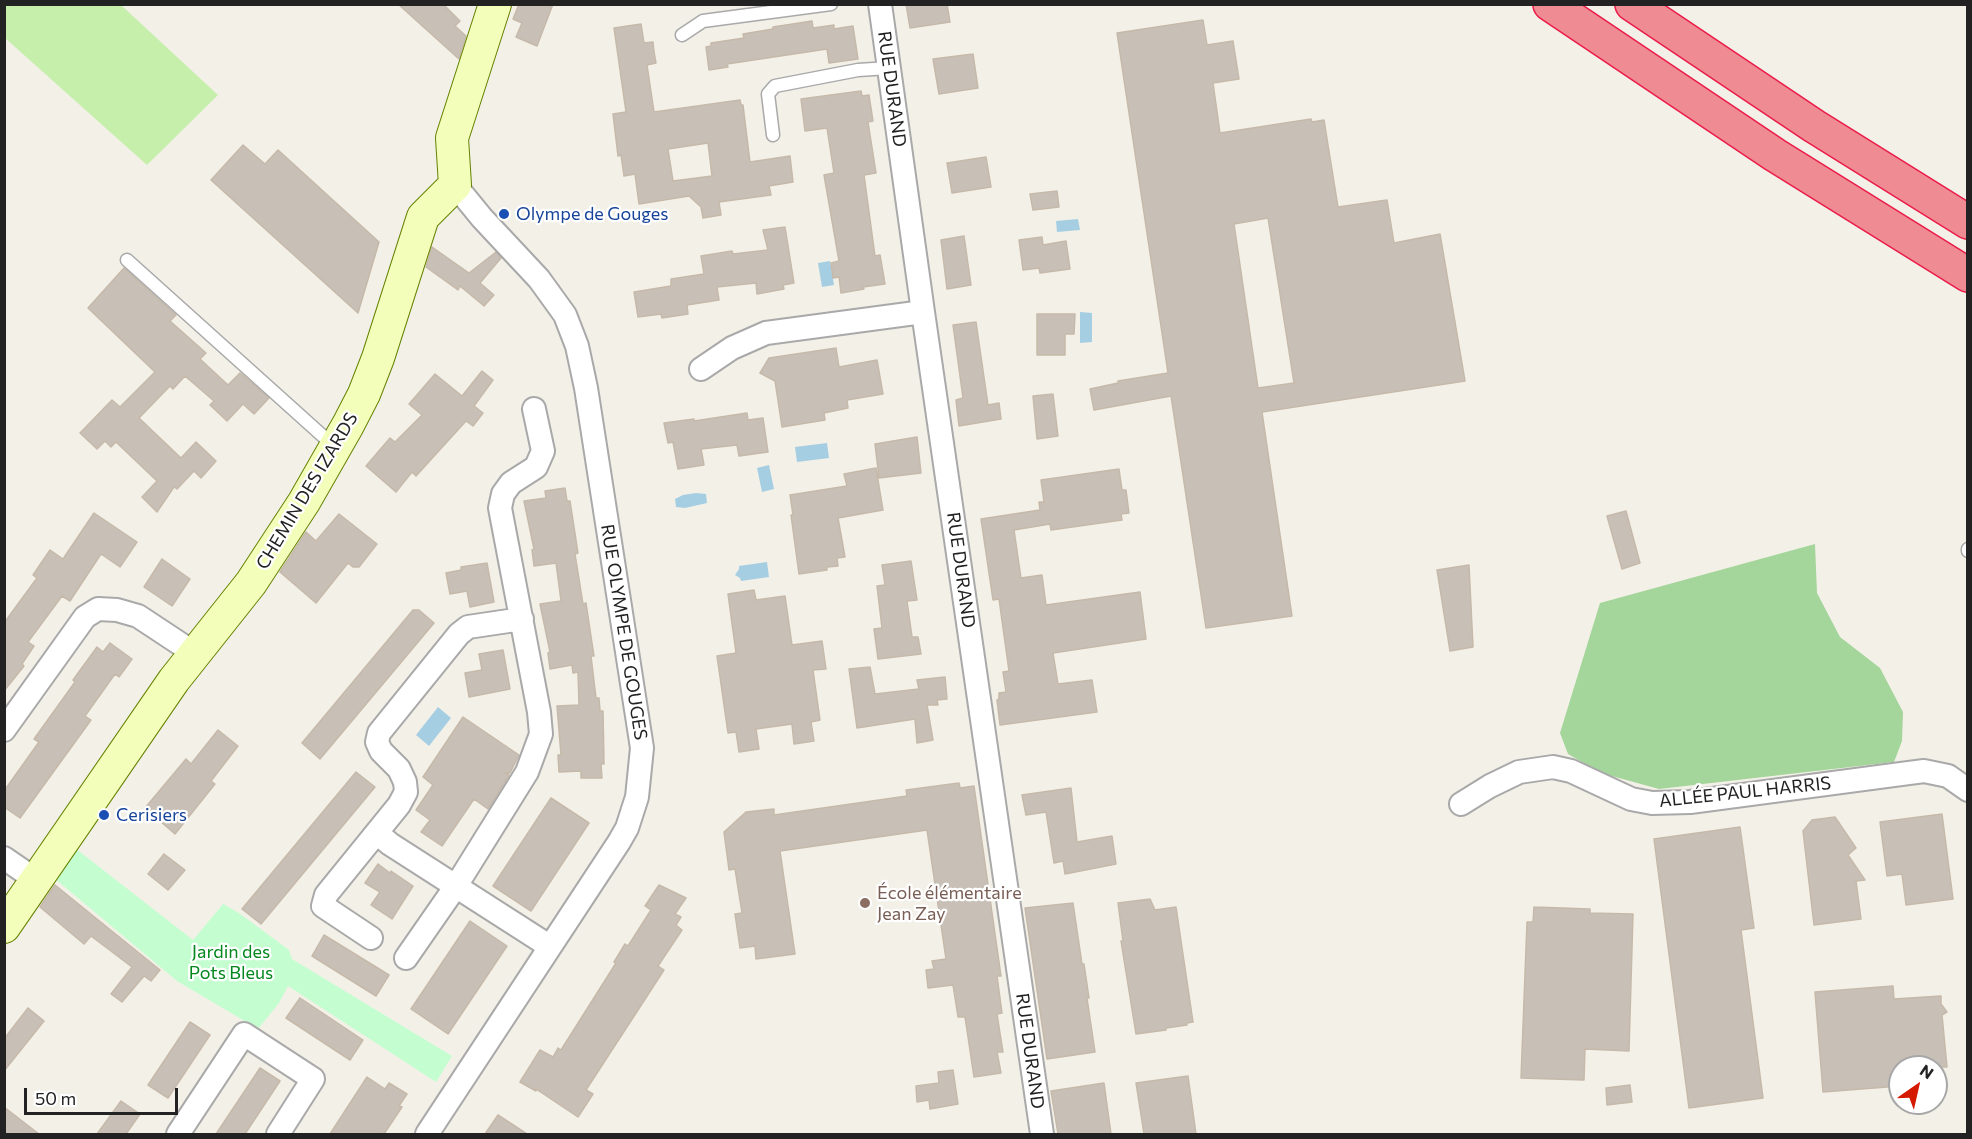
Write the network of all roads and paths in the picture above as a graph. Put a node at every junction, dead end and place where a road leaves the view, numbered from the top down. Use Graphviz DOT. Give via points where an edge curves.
graph roads {
  1 [pos="495,4"];
  2 [pos="831,4"];
  3 [pos="880,4"];
  4 [pos="1550,4"];
  5 [pos="1632,4"];
  6 [pos="682,35"];
  7 [pos="889,68"];
  8 [pos="773,135"];
  9 [pos="455,185"];
  10 [pos="1968,222"];
  11 [pos="128,260"];
  12 [pos="1968,275"];
  13 [pos="923,312"];
  14 [pos="701,369"];
  15 [pos="534,409"];
  16 [pos="336,448"];
  17 [pos="522,619"];
  18 [pos="194,653"];
  19 [pos="4,730"];
  20 [pos="1967,787"];
  21 [pos="1461,804"];
  22 [pos="377,833"];
  23 [pos="4,858"];
  24 [pos="36,880"];
  25 [pos="456,886"];
  26 [pos="4,927"];
  27 [pos="371,938"];
  28 [pos="549,946"];
  29 [pos="406,958"];
  30 [pos="178,1134"];
  31 [pos="278,1134"];
  32 [pos="427,1134"];
  33 [pos="1042,1134"];
  1 -- 9 [label="street" via="452,138"];
  2 -- 6 [label="lane" via="703,21"];
  3 -- 7 [label="street, RUE DURAND"];
  4 -- 12 [label="highway" via="1775,155"];
  5 -- 10 [label="highway" via="1814,126"];
  7 -- 8 [label="lane" via="775,86 768,94"];
  7 -- 13 [label="street, RUE DURAND"];
  9 -- 16 [label="street, CHEMIN DES IZARDS" via="423,217 378,358"];
  9 -- 28 [label="street, RUE OLYMPE DE GOUGES" via="539,279 565,315 577,346 642,748 637,797 627,828"];
  11 -- 16 [label="lane"];
  13 -- 14 [label="street" via="766,333 732,348"];
  13 -- 33 [label="street, RUE DURAND"];
  15 -- 17 [label="street" via="543,451 536,467 511,483 500,508"];
  16 -- 18 [label="street, CHEMIN DES IZARDS" via="251,583"];
  17 -- 22 [label="street" via="468,627 459,634 379,733 376,742 399,769 406,792"];
  17 -- 25 [label="street" via="541,734 527,772"];
  18 -- 19 [label="street" via="138,616 117,609 98,609 86,617"];
  18 -- 24 [label="street, CHEMIN DES IZARDS"];
  20 -- 21 [label="street, ALLÉE PAUL HARRIS" via="1948,776 1924,771 1689,802 1652,803 1631,799 1571,771 1553,767 1519,772"];
  22 -- 25 [label="street"];
  22 -- 27 [label="street" via="326,895 323,906"];
  23 -- 24 [label="street"];
  24 -- 26 [label="street, CHEMIN DES IZARDS"];
  25 -- 28 [label="street"];
  25 -- 29 [label="street"];
  28 -- 32 [label="street, RUE OLYMPE DE GOUGES"];
  30 -- 31 [label="street" via="244,1034 313,1079"];
}
